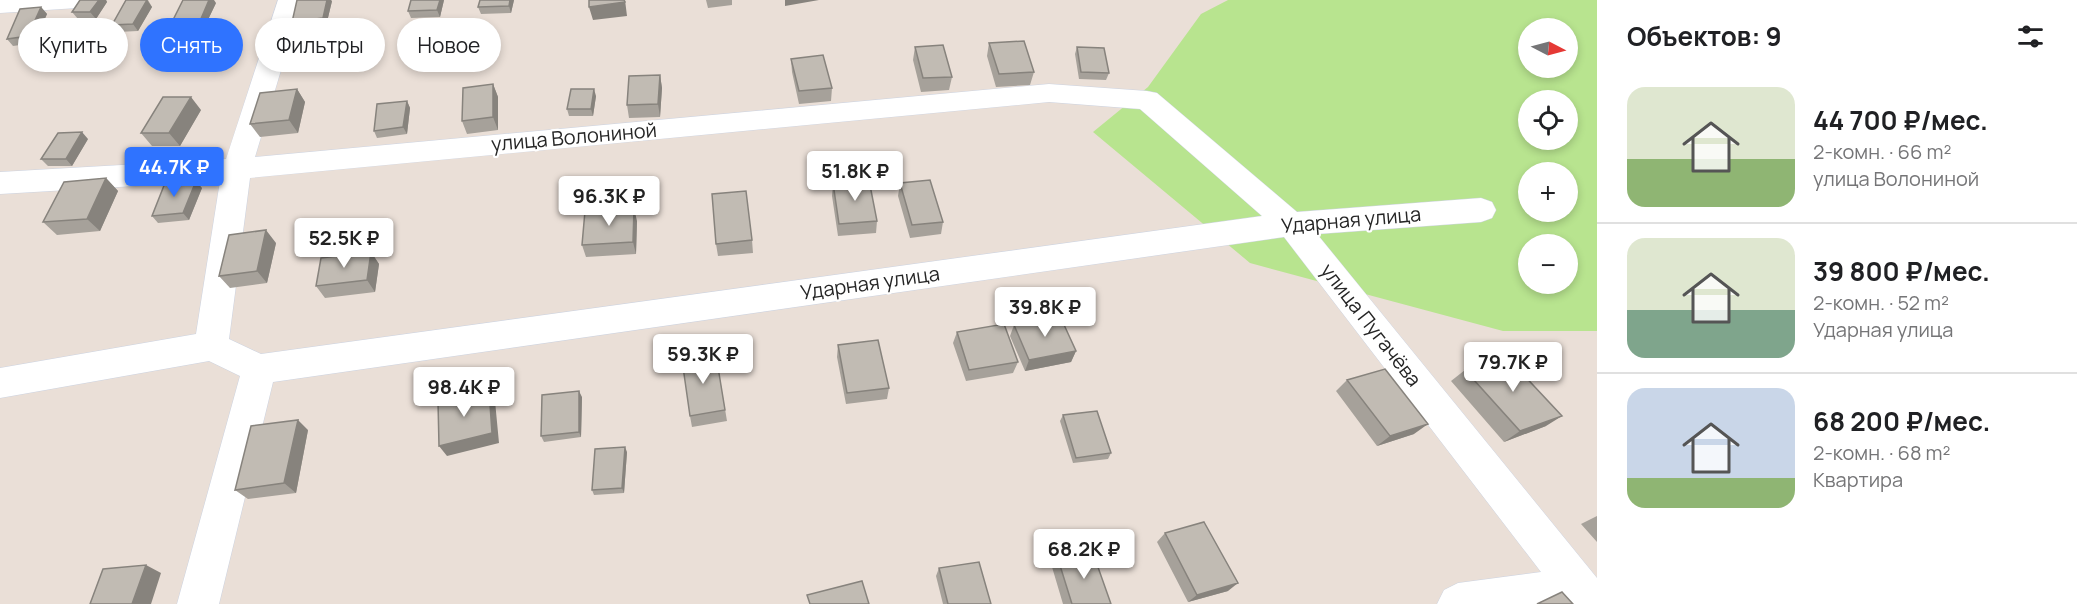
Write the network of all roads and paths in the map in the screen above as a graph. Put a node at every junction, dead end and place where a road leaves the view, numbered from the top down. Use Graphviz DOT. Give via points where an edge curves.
graph roads {
  1 [pos="77,0"];
  2 [pos="290,0"];
  3 [pos="0,5"];
  4 [pos="1147,100"];
  5 [pos="237,169"];
  6 [pos="0,183"];
  7 [pos="1481,210"];
  8 [pos="1291,224"];
  9 [pos="210,346"];
  10 [pos="259,369"];
  11 [pos="0,383"];
  12 [pos="1584,595"];
  13 [pos="198,604"];
  14 [pos="1458,604"];
  1 -- 3 [label="street"];
  2 -- 5 [label="street"];
  4 -- 5 [label="street, улица Волониной" via="1049,93"];
  4 -- 8 [label="street, улица Пугачёва"];
  5 -- 6 [label="street, улица Волониной"];
  5 -- 9 [label="street"];
  7 -- 8 [label="street, Ударная улица"];
  8 -- 10 [label="street, Ударная улица"];
  8 -- 12 [label="street, улица Пугачёва"];
  9 -- 10 [label="street"];
  9 -- 11 [label="street"];
  10 -- 13 [label="street"];
  12 -- 14 [label="street"];
}
